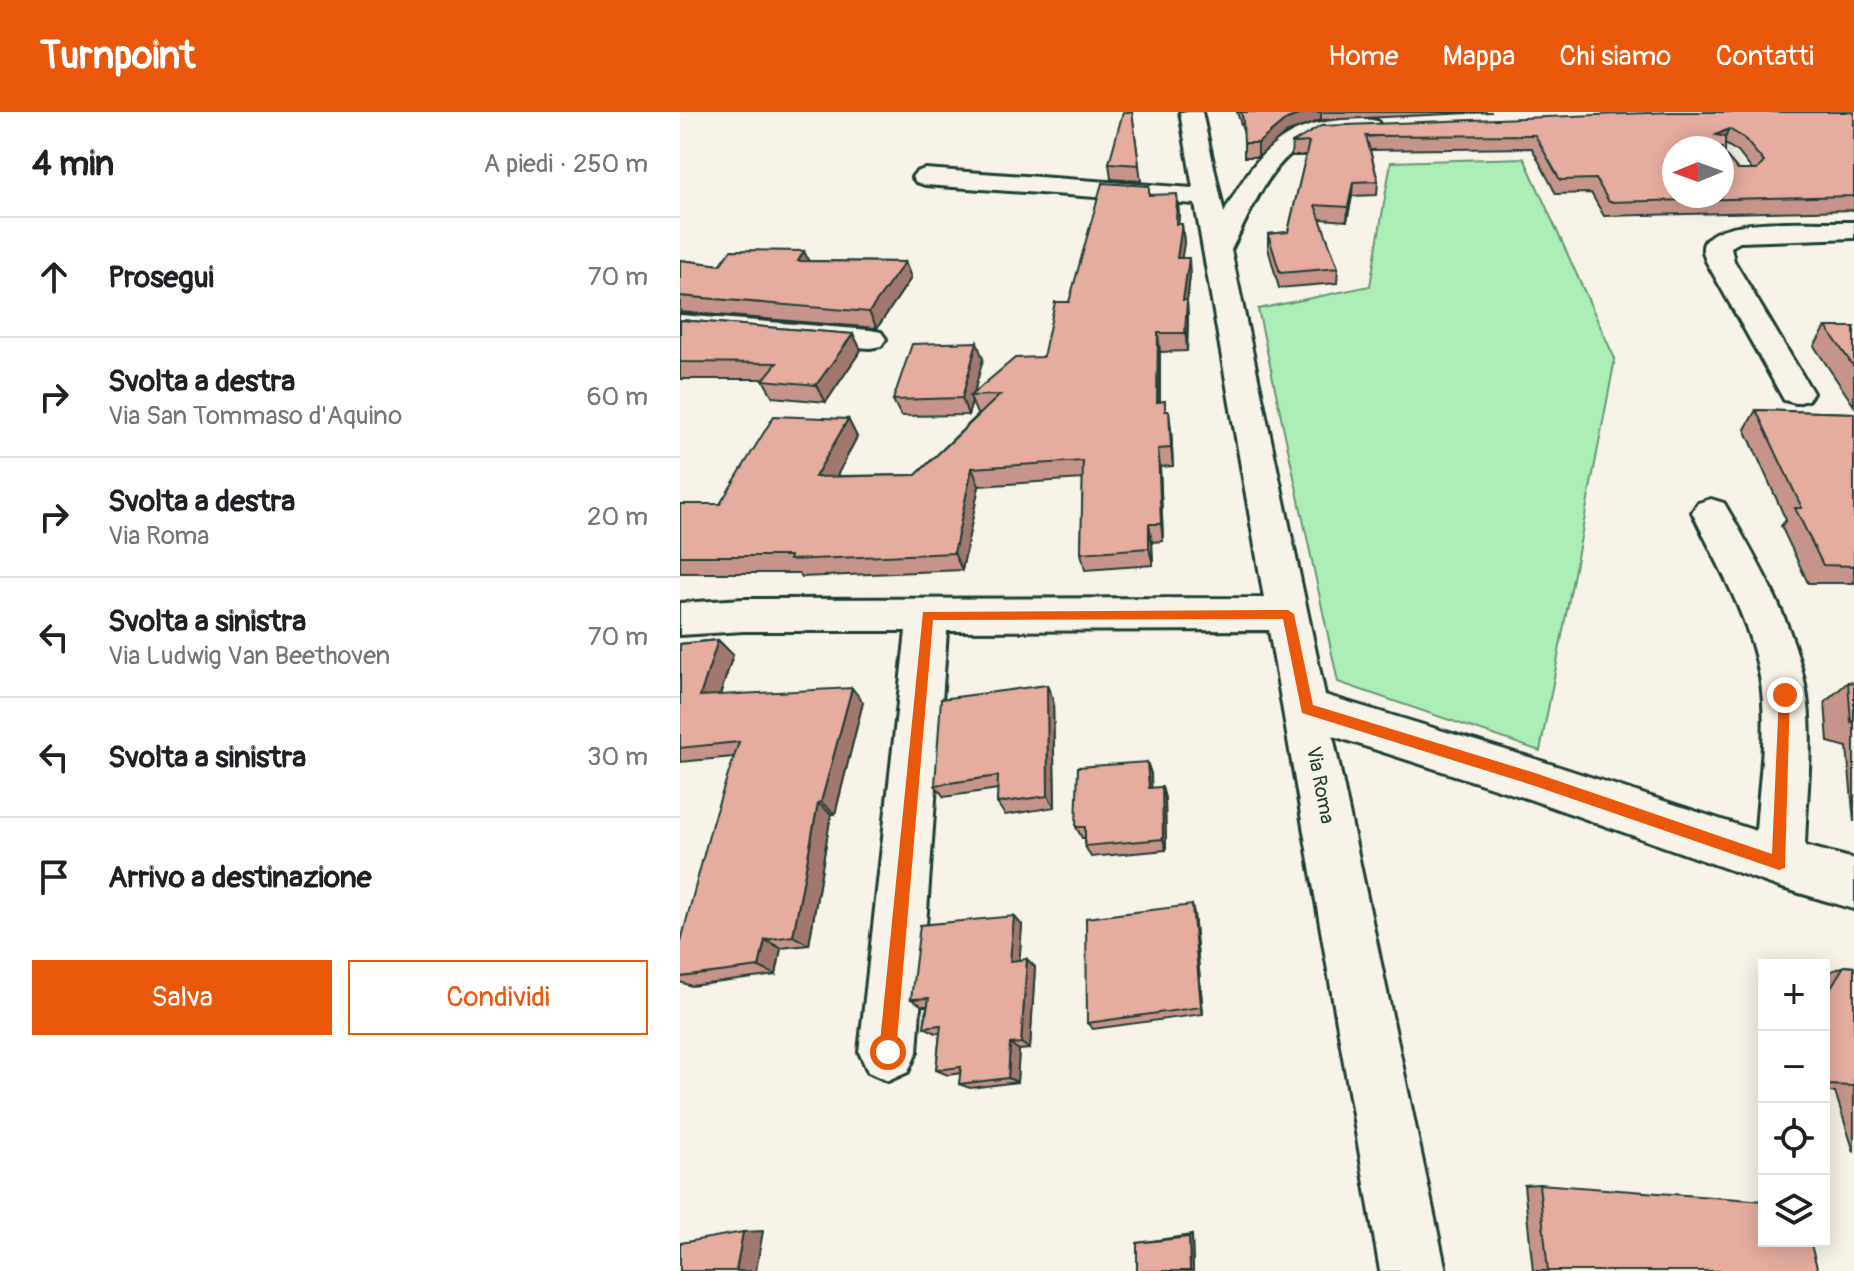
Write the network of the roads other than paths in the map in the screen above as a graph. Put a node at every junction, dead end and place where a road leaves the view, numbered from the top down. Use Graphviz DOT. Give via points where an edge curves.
graph roads {
  1 [pos="1191,112"];
  2 [pos="1389,125"];
  3 [pos="925,177"];
  4 [pos="1207,197"];
  5 [pos="1854,230"];
  6 [pos="1217,251"];
  7 [pos="680,324"];
  8 [pos="870,339"];
  9 [pos="1796,393"];
  10 [pos="1711,512"];
  11 [pos="1288,614"];
  12 [pos="928,615"];
  13 [pos="680,619"];
  14 [pos="1307,709"];
  15 [pos="1779,863"];
  16 [pos="1854,884"];
  17 [pos="888,1052"];
  18 [pos="1413,1271"];
  1 -- 4 [label="street, Via Roma"];
  2 -- 6 [label="street" via="1321,130 1285,145 1267,165"];
  3 -- 4 [label="street"];
  4 -- 6 [label="street, Via Roma"];
  5 -- 9 [label="street" via="1734,234 1718,243 1720,261"];
  6 -- 11 [label="street, Via Roma"];
  7 -- 8 [label="street"];
  10 -- 15 [label="street" via="1765,620 1782,676 1786,709"];
  11 -- 12 [label="street"];
  11 -- 14 [label="street, Via Roma"];
  12 -- 13 [label="street"];
  12 -- 17 [label="street"];
  14 -- 15 [label="street"];
  14 -- 18 [label="street, Via Roma"];
  15 -- 16 [label="street"];
}
